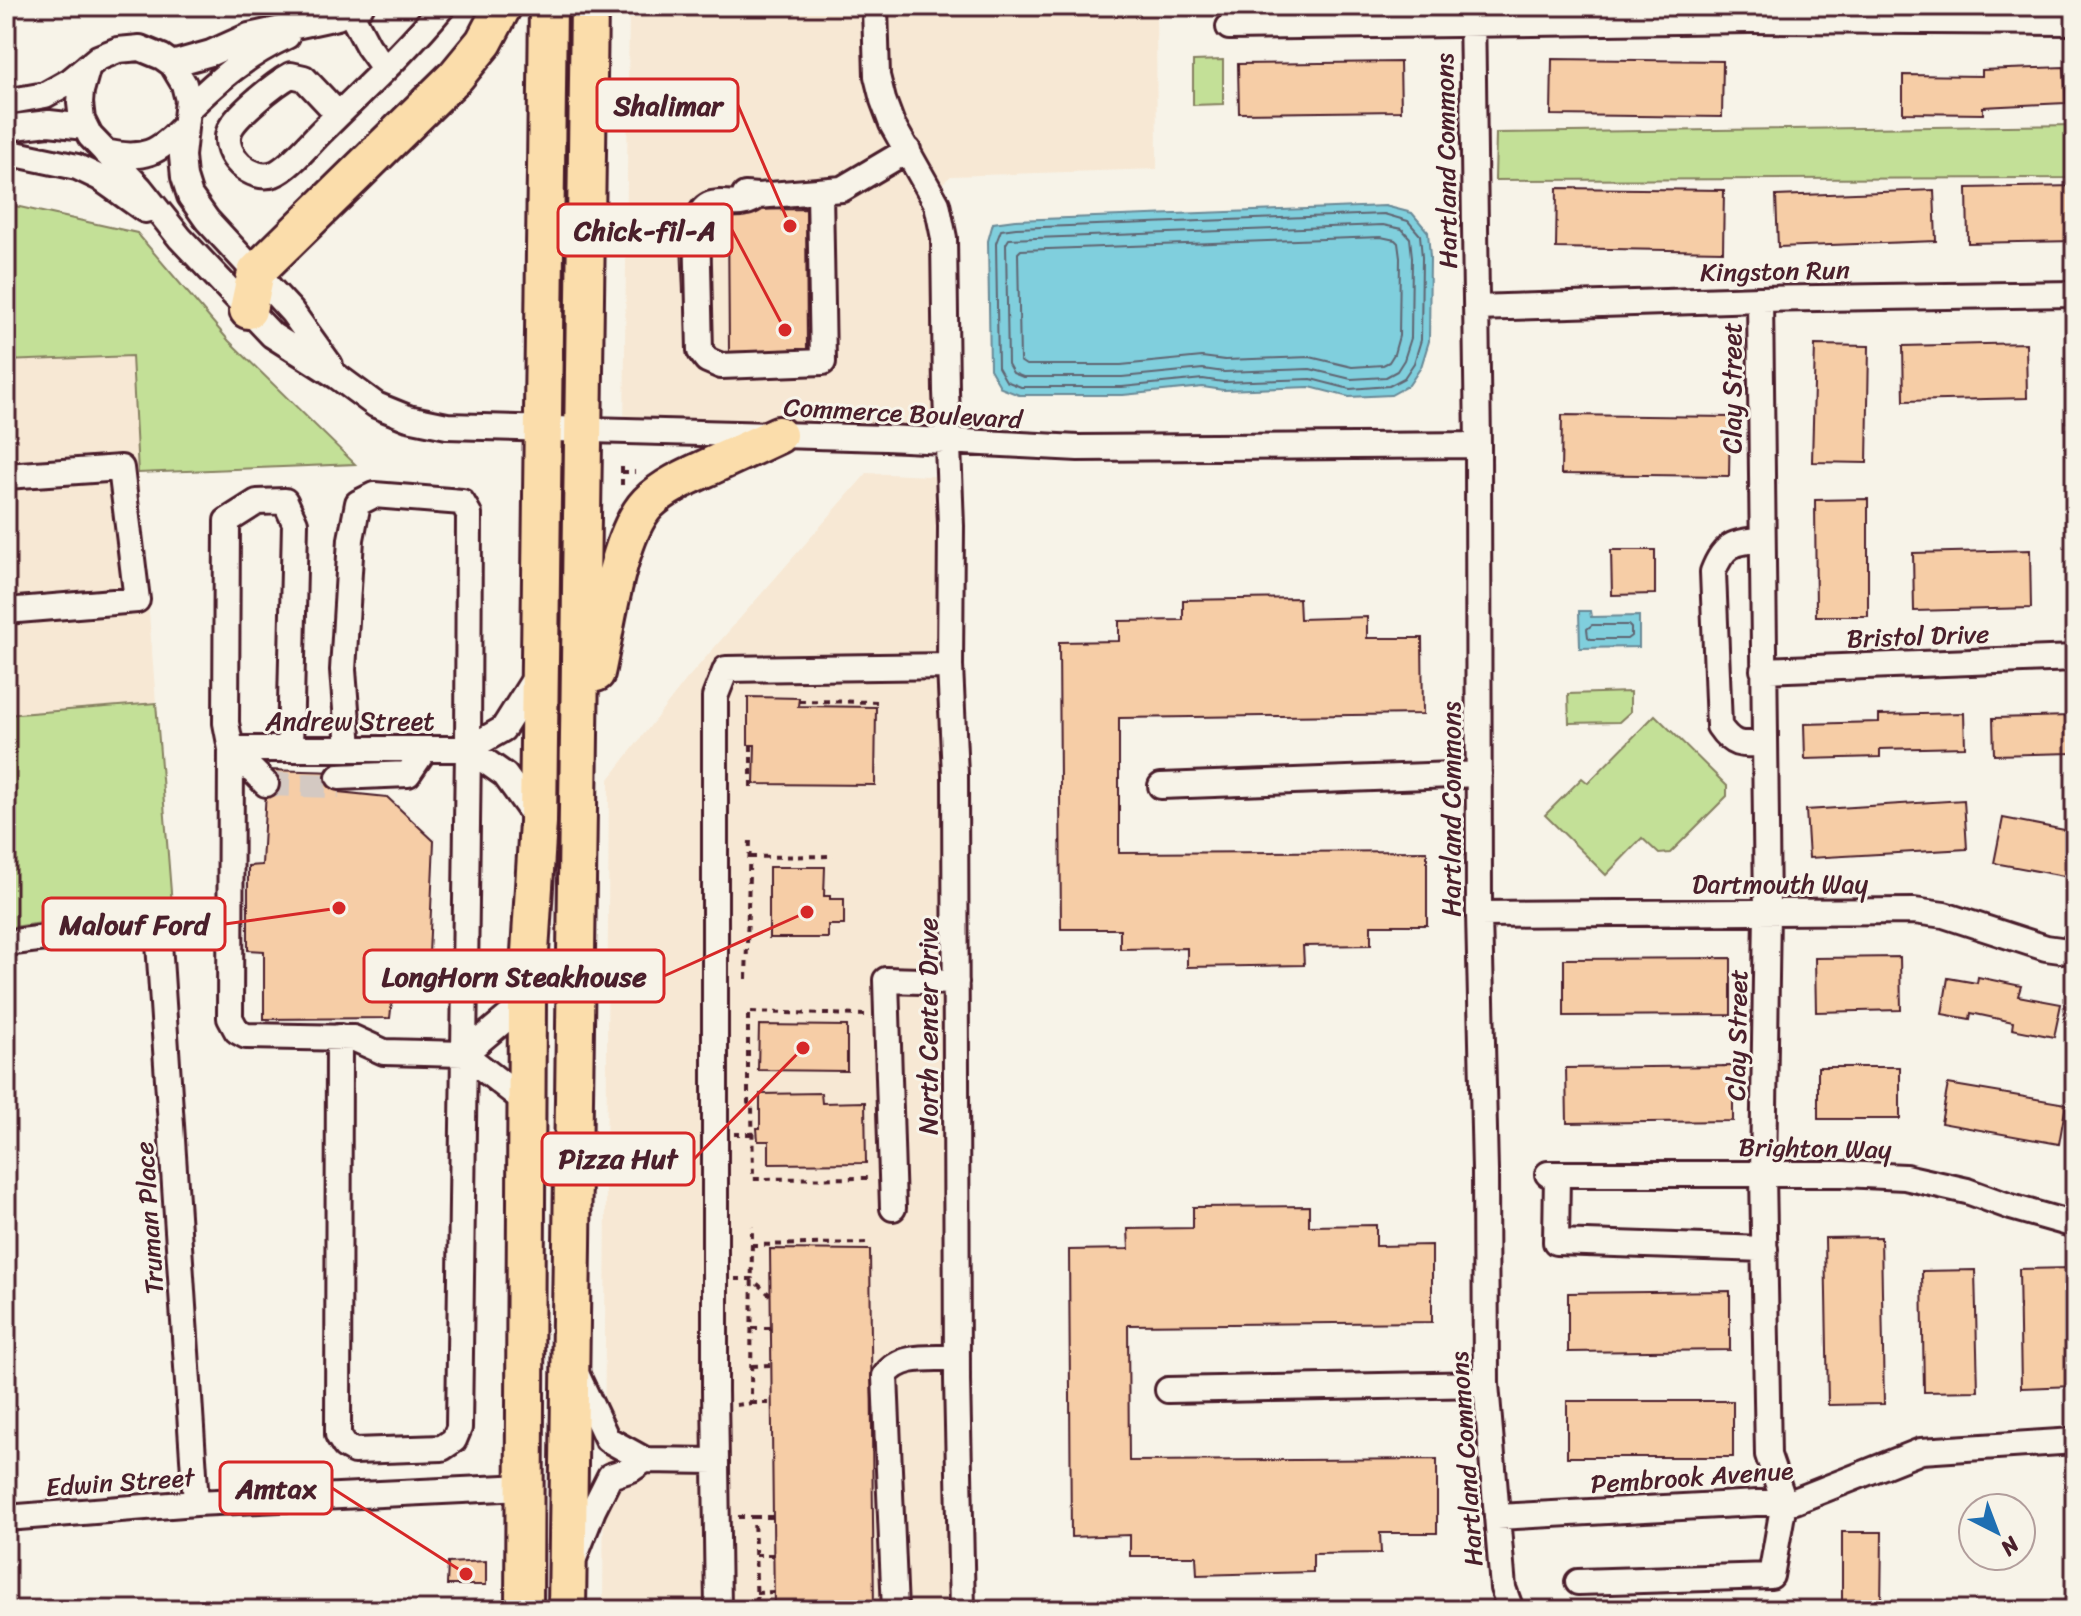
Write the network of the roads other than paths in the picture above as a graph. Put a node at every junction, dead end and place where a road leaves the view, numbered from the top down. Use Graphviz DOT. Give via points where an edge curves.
graph roads {
  1 [pos="443,6"];
  2 [pos="503,6"];
  3 [pos="548,6"];
  4 [pos="589,6"];
  5 [pos="875,6"];
  6 [pos="356,9"];
  7 [pos="1750,13"];
  8 [pos="1472,15"];
  9 [pos="1319,16"];
  10 [pos="318,22"];
  11 [pos="2075,22"];
  12 [pos="1229,27"];
  13 [pos="172,64"];
  14 [pos="88,66"];
  15 [pos="384,68"];
  16 [pos="6,102"];
  17 [pos="338,114"];
  18 [pos="186,118"];
  19 [pos="85,127"];
  20 [pos="6,128"];
  21 [pos="908,150"];
  22 [pos="6,152"];
  23 [pos="105,152"];
  24 [pos="820,192"];
  25 [pos="180,238"];
  26 [pos="256,272"];
  27 [pos="2075,294"];
  28 [pos="1760,299"];
  29 [pos="1476,308"];
  30 [pos="248,310"];
  31 [pos="338,377"];
  32 [pos="542,429"];
  33 [pos="583,430"];
  34 [pos="778,435"];
  35 [pos="948,442"];
  36 [pos="1478,445"];
  37 [pos="6,476"];
  38 [pos="1762,540"];
  39 [pos="6,611"];
  40 [pos="2075,658"];
  41 [pos="950,666"];
  42 [pos="541,668"];
  43 [pos="1763,670"];
  44 [pos="1765,743"];
  45 [pos="349,748"];
  46 [pos="231,749"];
  47 [pos="290,749"];
  48 [pos="425,749"];
  49 [pos="468,749"];
  50 [pos="580,752"];
  51 [pos="1479,774"];
  52 [pos="267,780"];
  53 [pos="339,781"];
  54 [pos="1161,786"];
  55 [pos="538,822"];
  56 [pos="1767,912"];
  57 [pos="1479,914"];
  58 [pos="6,943"];
  59 [pos="2075,952"];
  60 [pos="956,982"];
  61 [pos="527,1001"];
  62 [pos="339,1037"];
  63 [pos="464,1054"];
  64 [pos="527,1103"];
  65 [pos="1763,1174"];
  66 [pos="893,1208"];
  67 [pos="2075,1225"];
  68 [pos="1765,1249"];
  69 [pos="957,1358"];
  70 [pos="570,1360"];
  71 [pos="1486,1384"];
  72 [pos="1168,1390"];
  73 [pos="2075,1441"];
  74 [pos="645,1460"];
  75 [pos="715,1461"];
  76 [pos="526,1487"];
  77 [pos="1784,1502"];
  78 [pos="196,1503"];
  79 [pos="1497,1517"];
  80 [pos="6,1518"];
  81 [pos="1578,1582"];
  82 [pos="567,1595"];
  83 [pos="524,1610"];
  84 [pos="718,1610"];
  85 [pos="895,1610"];
  86 [pos="962,1610"];
  87 [pos="1511,1610"];
  1 -- 15 [label="street"];
  2 -- 26 [label="highway" via="484,42 456,76"];
  3 -- 32 [label="highway"];
  4 -- 33 [label="highway"];
  5 -- 21 [label="street, North Center Drive" via="880,88"];
  6 -- 10 [label="street"];
  6 -- 15 [label="street" via="368,46"];
  7 -- 8 [label="street"];
  7 -- 11 [label="street"];
  8 -- 9 [label="street"];
  8 -- 29 [label="street, Hartland Commons"];
  9 -- 12 [label="street"];
  10 -- 13 [label="street" via="261,32"];
  10 -- 18 [label="street" via="248,57 225,74"];
  13 -- 14 [label="street" via="151,51 129,48"];
  13 -- 18 [label="street" via="184,84"];
  14 -- 16 [label="street" via="45,95"];
  14 -- 19 [label="street" via="80,111"];
  15 -- 17 [label="street"];
  17 -- 17 [label="street" via="272,174 254,175 227,146 238,118 291,75 304,78"];
  18 -- 23 [label="street" via="167,144 149,153"];
  18 -- 26 [label="street, Commerce Boulevard" via="183,166 190,196"];
  19 -- 20 [label="street" via="49,123"];
  19 -- 23 [label="street"];
  21 -- 24 [label="street" via="842,189"];
  21 -- 35 [label="street, North Center Drive" via="932,192 943,227"];
  22 -- 25 [label="street" via="88,172"];
  23 -- 25 [label="street, Commerce Boulevard"];
  24 -- 24 [label="street" via="718,194 702,196 692,206 685,235 686,303 699,319 700,351 707,360 721,366 823,362"];
  25 -- 30 [label="street, Commerce Boulevard"];
  26 -- 30 [label="highway"];
  26 -- 31 [label="street, Commerce Boulevard"];
  27 -- 28 [label="street, Kingston Run"];
  28 -- 29 [label="street, Kingston Run"];
  28 -- 38 [label="street, Clay Street"];
  29 -- 36 [label="street, Hartland Commons"];
  30 -- 31 [label="street, Commerce Boulevard" via="272,335"];
  31 -- 32 [label="street, Commerce Boulevard" via="376,405 408,418 447,426"];
  32 -- 33 [label="street, Commerce Boulevard"];
  32 -- 42 [label="highway"];
  33 -- 34 [label="street, Commerce Boulevard"];
  33 -- 50 [label="highway"];
  34 -- 35 [label="street, Commerce Boulevard"];
  34 -- 50 [label="highway" via="675,483 641,512 619,566"];
  35 -- 36 [label="street, Commerce Boulevard" via="1078,448"];
  35 -- 41 [label="street, North Center Drive"];
  36 -- 51 [label="street, Hartland Commons"];
  37 -- 39 [label="street" via="121,468 137,600"];
  38 -- 43 [label="street, Clay Street"];
  38 -- 44 [label="street" via="1728,547 1713,572 1719,726 1739,745"];
  40 -- 43 [label="street, Bristol Drive"];
  41 -- 60 [label="street, North Center Drive"];
  41 -- 75 [label="street" via="726,669 715,697"];
  42 -- 49 [label="street, Andrew Street" via="503,729"];
  42 -- 55 [label="highway"];
  43 -- 44 [label="street, Clay Street"];
  44 -- 56 [label="street, Clay Street"];
  45 -- 47 [label="street, Andrew Street"];
  45 -- 48 [label="street, Andrew Street"];
  45 -- 49 [label="street" via="343,670 351,539 358,503 374,495 462,502 469,514"];
  46 -- 47 [label="street, Andrew Street"];
  46 -- 47 [label="street" via="226,723 227,521 257,502 285,501 295,523"];
  46 -- 52 [label="street"];
  46 -- 62 [label="street" via="230,1018 246,1036"];
  48 -- 49 [label="street, Andrew Street"];
  48 -- 53 [label="street" via="408,774"];
  49 -- 55 [label="street, Andrew Street" via="505,775"];
  49 -- 63 [label="street"];
  50 -- 70 [label="highway"];
  51 -- 54 [label="street"];
  51 -- 57 [label="street, Hartland Commons"];
  55 -- 61 [label="highway"];
  56 -- 57 [label="street, Dartmouth Way"];
  56 -- 59 [label="street, Dartmouth Way" via="1914,911"];
  56 -- 65 [label="street, Clay Street"];
  57 -- 71 [label="street, Hartland Commons"];
  58 -- 78 [label="street, Truman Place" via="158,928"];
  60 -- 66 [label="street" via="886,980"];
  60 -- 69 [label="street, North Center Drive"];
  61 -- 63 [label="street"];
  61 -- 64 [label="highway"];
  62 -- 63 [label="street" via="384,1052"];
  62 -- 63 [label="street" via="338,1435 354,1451 442,1448 459,1428"];
  63 -- 64 [label="street"];
  64 -- 76 [label="highway"];
  65 -- 67 [label="street, Brighton Way" via="1905,1177"];
  65 -- 68 [label="street, Clay Street"];
  65 -- 68 [label="street, Brighton Way" via="1552,1174 1556,1242"];
  68 -- 77 [label="street, Clay Street" via="1768,1455"];
  69 -- 85 [label="street" via="902,1361 885,1376"];
  69 -- 86 [label="street, North Center Drive"];
  70 -- 74 [label="street" via="607,1439"];
  70 -- 82 [label="highway"];
  71 -- 72 [label="street"];
  71 -- 79 [label="street, Hartland Commons"];
  73 -- 77 [label="street, Pembrook Avenue" via="1921,1451"];
  74 -- 75 [label="street"];
  74 -- 82 [label="street" via="610,1476 593,1510"];
  75 -- 84 [label="street"];
  76 -- 78 [label="street, Edwin Street"];
  76 -- 83 [label="highway"];
  77 -- 79 [label="street, Pembrook Avenue"];
  77 -- 81 [label="street, Clay Street" via="1771,1576"];
  78 -- 80 [label="street, Edwin Street"];
  79 -- 87 [label="street, Hartland Commons" via="1503,1588"];
}
